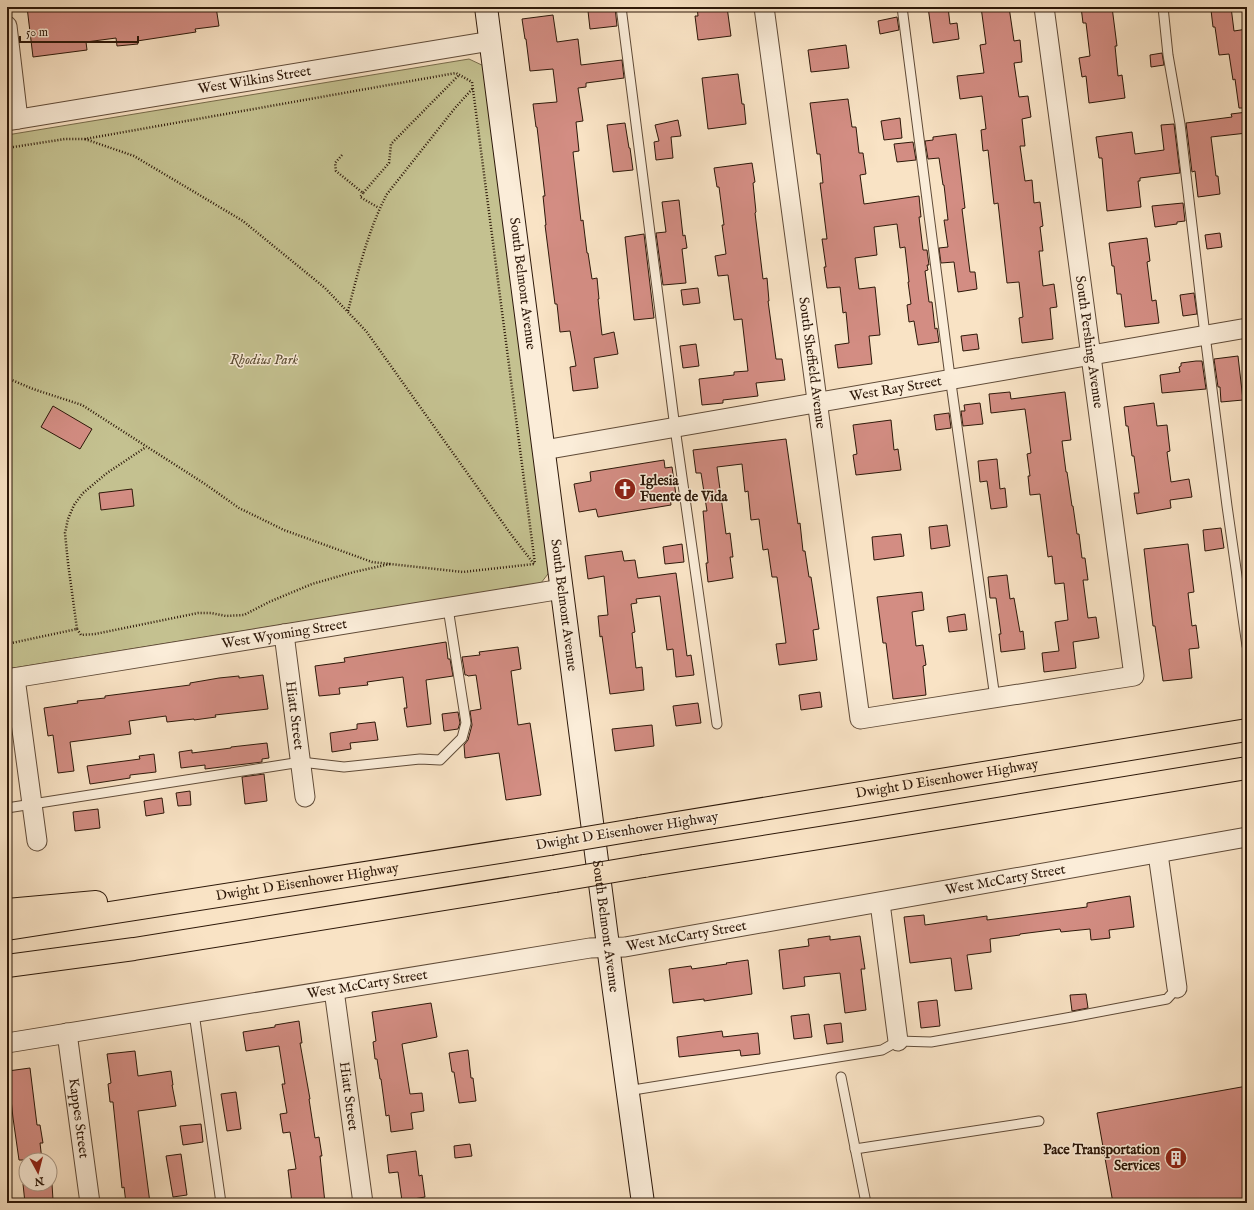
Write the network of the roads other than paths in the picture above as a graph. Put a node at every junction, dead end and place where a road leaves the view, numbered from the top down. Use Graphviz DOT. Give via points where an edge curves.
graph roads {
  1 [pos="486,7"];
  2 [pos="621,7"];
  3 [pos="764,7"];
  4 [pos="902,7"];
  5 [pos="1044,7"];
  6 [pos="1163,7"];
  7 [pos="7,26"];
  8 [pos="491,41"];
  9 [pos="13,120"];
  10 [pos="1247,328"];
  11 [pos="1205,335"];
  12 [pos="1091,355"];
  13 [pos="951,379"];
  14 [pos="817,403"];
  15 [pos="675,428"];
  16 [pos="544,450"];
  17 [pos="562,589"];
  18 [pos="448,608"];
  19 [pos="284,634"];
  20 [pos="1247,646"];
  21 [pos="11,678"];
  22 [pos="995,698"];
  23 [pos="717,724"];
  24 [pos="1247,730"];
  25 [pos="301,762"];
  26 [pos="1247,768"];
  27 [pos="306,797"];
  28 [pos="32,803"];
  29 [pos="7,808"];
  30 [pos="1247,837"];
  31 [pos="37,841"];
  32 [pos="1158,854"];
  33 [pos="316,880"];
  34 [pos="880,903"];
  35 [pos="7,910"];
  36 [pos="7,929"];
  37 [pos="608,947"];
  38 [pos="7,966"];
  39 [pos="1177,988"];
  40 [pos="334,990"];
  41 [pos="194,1013"];
  42 [pos="67,1033"];
  43 [pos="898,1041"];
  44 [pos="7,1043"];
  45 [pos="841,1077"];
  46 [pos="627,1091"];
  47 [pos="1039,1121"];
  48 [pos="855,1149"];
  49 [pos="90,1203"];
  50 [pos="221,1203"];
  51 [pos="363,1203"];
  52 [pos="643,1203"];
  53 [pos="866,1203"];
  1 -- 8 [label="main road, South Belmont Avenue"];
  2 -- 15 [label="lane"];
  3 -- 14 [label="street, South Sheffield Avenue"];
  4 -- 13 [label="lane"];
  5 -- 12 [label="street, South Pershing Avenue"];
  6 -- 11 [label="lane" via="1180,124"];
  7 -- 9 [label="street"];
  8 -- 9 [label="street, West Wilkins Street"];
  8 -- 16 [label="main road, South Belmont Avenue"];
  10 -- 11 [label="street, West Ray Street"];
  11 -- 12 [label="street, West Ray Street"];
  11 -- 20 [label="lane"];
  12 -- 13 [label="street, West Ray Street"];
  12 -- 22 [label="street, South Pershing Avenue" via="1134,676"];
  13 -- 14 [label="street, West Ray Street"];
  13 -- 22 [label="lane"];
  14 -- 15 [label="street, West Ray Street"];
  14 -- 22 [label="street, South Sheffield Avenue" via="860,719"];
  15 -- 16 [label="street, West Ray Street"];
  15 -- 23 [label="lane"];
  16 -- 17 [label="main road, South Belmont Avenue"];
  17 -- 18 [label="street, West Wyoming Street"];
  17 -- 37 [label="main road, South Belmont Avenue"];
  18 -- 19 [label="street, West Wyoming Street"];
  18 -- 25 [label="lane" via="466,723 462,738 440,760 420,759 344,767"];
  19 -- 21 [label="street, West Wyoming Street"];
  19 -- 25 [label="street, Hiatt Street"];
  21 -- 28 [label="street"];
  24 -- 33 [label="highway, Dwight D Eisenhower Highway, bridge"];
  25 -- 27 [label="street, Hiatt Street"];
  25 -- 28 [label="lane"];
  26 -- 38 [label="highway, bridge" via="134,949"];
  28 -- 29 [label="lane"];
  28 -- 31 [label="street"];
  30 -- 32 [label="street, West McCarty Street"];
  32 -- 34 [label="street, West McCarty Street"];
  32 -- 39 [label="street"];
  33 -- 35 [label="highway"];
  33 -- 36 [label="highway, Dwight D Eisenhower Highway"];
  34 -- 37 [label="street, West McCarty Street" via="625,947"];
  34 -- 43 [label="street"];
  37 -- 40 [label="street, West McCarty Street" via="582,949"];
  37 -- 46 [label="main road, South Belmont Avenue"];
  39 -- 43 [label="lane" via="1167,999 931,1042"];
  40 -- 41 [label="street, West McCarty Street"];
  40 -- 51 [label="street, Hiatt Street"];
  41 -- 42 [label="street, West McCarty Street"];
  41 -- 50 [label="lane"];
  42 -- 44 [label="street, West McCarty Street"];
  42 -- 49 [label="street, Kappes Street"];
  43 -- 46 [label="lane" via="882,1050"];
  45 -- 48 [label="lane"];
  46 -- 52 [label="main road, South Belmont Avenue"];
  47 -- 48 [label="lane"];
  48 -- 53 [label="lane"];
}
